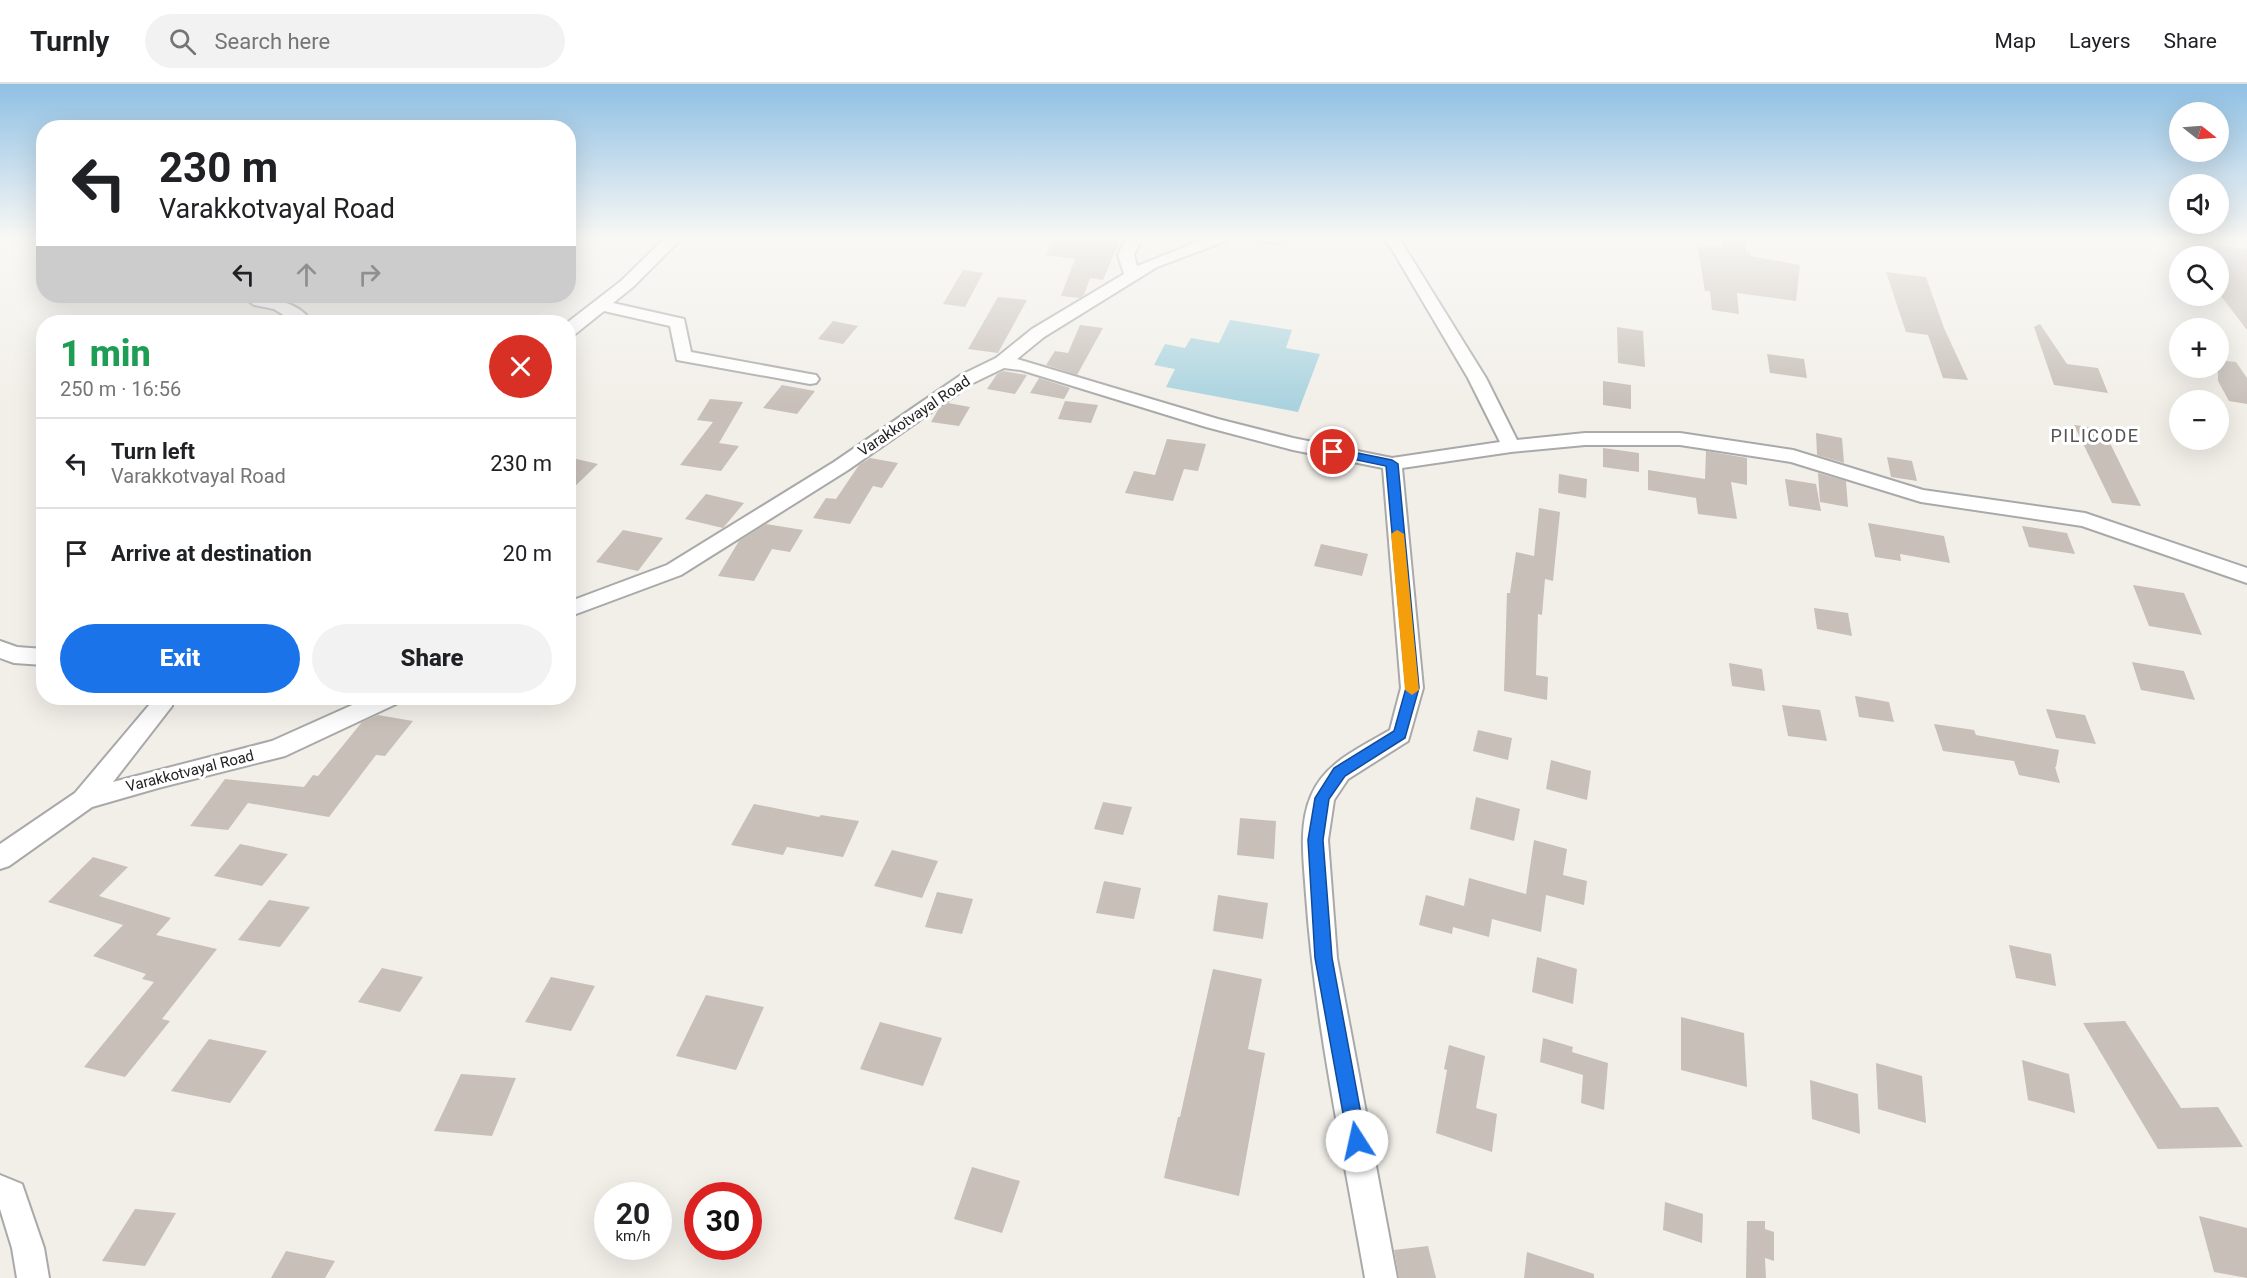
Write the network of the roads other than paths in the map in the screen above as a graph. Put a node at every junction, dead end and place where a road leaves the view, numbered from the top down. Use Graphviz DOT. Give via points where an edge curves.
graph roads {
  1 [pos="615,294"];
  2 [pos="1102,294"];
  3 [pos="1426,294"];
  4 [pos="266,303"];
  5 [pos="601,305"];
  6 [pos="294,315"];
  7 [pos="576,325"];
  8 [pos="1002,362"];
  9 [pos="810,379"];
  10 [pos="1511,446"];
  11 [pos="1392,464"];
  12 [pos="2247,576"];
  13 [pos="576,607"];
  14 [pos="0,649"];
  15 [pos="36,656"];
  16 [pos="161,705"];
  17 [pos="373,705"];
  18 [pos="84,800"];
  19 [pos="0,858"];
  20 [pos="0,1190"];
  21 [pos="33,1278"];
  22 [pos="1381,1278"];
  1 -- 5 [label="street"];
  2 -- 8 [label="street, Varakkotvayal Road" via="1038,333"];
  3 -- 10 [label="street" via="1477,378"];
  4 -- 6 [label="street" via="279,305"];
  5 -- 7 [label="street"];
  5 -- 9 [label="street" via="678,323 683,356"];
  8 -- 11 [label="street" via="1222,426"];
  8 -- 13 [label="street, Varakkotvayal Road" via="967,379 841,466 674,570"];
  10 -- 11 [label="street"];
  10 -- 12 [label="street" via="1680,439 1793,456 1921,496 2085,520"];
  11 -- 22 [label="street" via="1412,688 1407,714 1400,735 1340,772 1322,798 1316,840 1324,958"];
  14 -- 15 [label="street" via="14,655"];
  16 -- 18 [label="street"];
  17 -- 18 [label="street, Varakkotvayal Road" via="277,749"];
  18 -- 19 [label="street, Varakkotvayal Road"];
  20 -- 21 [label="street" via="11,1195"];
}
